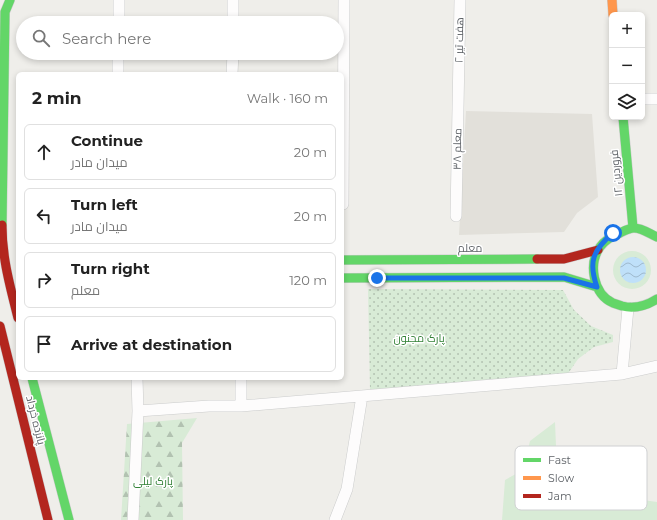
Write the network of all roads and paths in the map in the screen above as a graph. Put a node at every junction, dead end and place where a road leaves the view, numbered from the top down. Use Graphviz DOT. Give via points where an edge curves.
graph roads {
  1 [pos="10,0"];
  2 [pos="119,0"];
  3 [pos="233,0"];
  4 [pos="344,0"];
  5 [pos="460,0"];
  6 [pos="612,0"];
  7 [pos="613,12"];
  8 [pos="118,16"];
  9 [pos="233,16"];
  10 [pos="118,60"];
  11 [pos="232,60"];
  12 [pos="118,72"];
  13 [pos="232,72"];
  14 [pos="459,81"];
  15 [pos="645,99"];
  16 [pos="657,99"];
  17 [pos="623,120"];
  18 [pos="344,142"];
  19 [pos="456,216"];
  20 [pos="633,228"];
  21 [pos="657,237"];
  22 [pos="598,250"];
  23 [pos="344,260"];
  24 [pos="5,261"];
  25 [pos="344,278"];
  26 [pos="9,280"];
  27 [pos="597,287"];
  28 [pos="655,302"];
  29 [pos="628,308"];
  30 [pos="16,310"];
  31 [pos="0,326"];
  32 [pos="657,366"];
  33 [pos="622,374"];
  34 [pos="33,380"];
  35 [pos="138,380"];
  36 [pos="241,380"];
  37 [pos="362,396"];
  38 [pos="241,406"];
  39 [pos="138,411"];
  40 [pos="48,520"];
  41 [pos="69,520"];
  42 [pos="133,520"];
  43 [pos="335,520"];
  1 -- 24 [label="main road" via="5,12 2,241"];
  2 -- 8 [label="street"];
  3 -- 9 [label="street"];
  4 -- 18 [label="street"];
  5 -- 14 [label="street, هفت تیر ۲"];
  6 -- 7 [label="main road"];
  10 -- 12 [label="street"];
  11 -- 13 [label="street"];
  14 -- 19 [label="street, معلم ۳۸"];
  15 -- 16 [label="street"];
  17 -- 20 [label="main road, ۱۲ فروردین"];
  20 -- 21 [label="main road"];
  20 -- 22 [label="main road" via="613,233 601,243"];
  22 -- 23 [label="main road, معلم" via="564,259"];
  22 -- 27 [label="main road" via="594,257 592,272"];
  24 -- 26 [label="main road"];
  25 -- 27 [label="main road" via="564,278"];
  26 -- 30 [label="main road"];
  27 -- 29 [label="main road" via="607,299 620,307"];
  28 -- 29 [label="main road"];
  29 -- 33 [label="street"];
  31 -- 40 [label="main road, پانزده خرداد"];
  32 -- 33 [label="street"];
  33 -- 37 [label="street"];
  34 -- 41 [label="main road, پانزده خرداد"];
  35 -- 39 [label="street"];
  36 -- 38 [label="street"];
  37 -- 38 [label="street"];
  37 -- 43 [label="street" via="347,489"];
  38 -- 39 [label="street"];
  39 -- 42 [label="street"];
}
